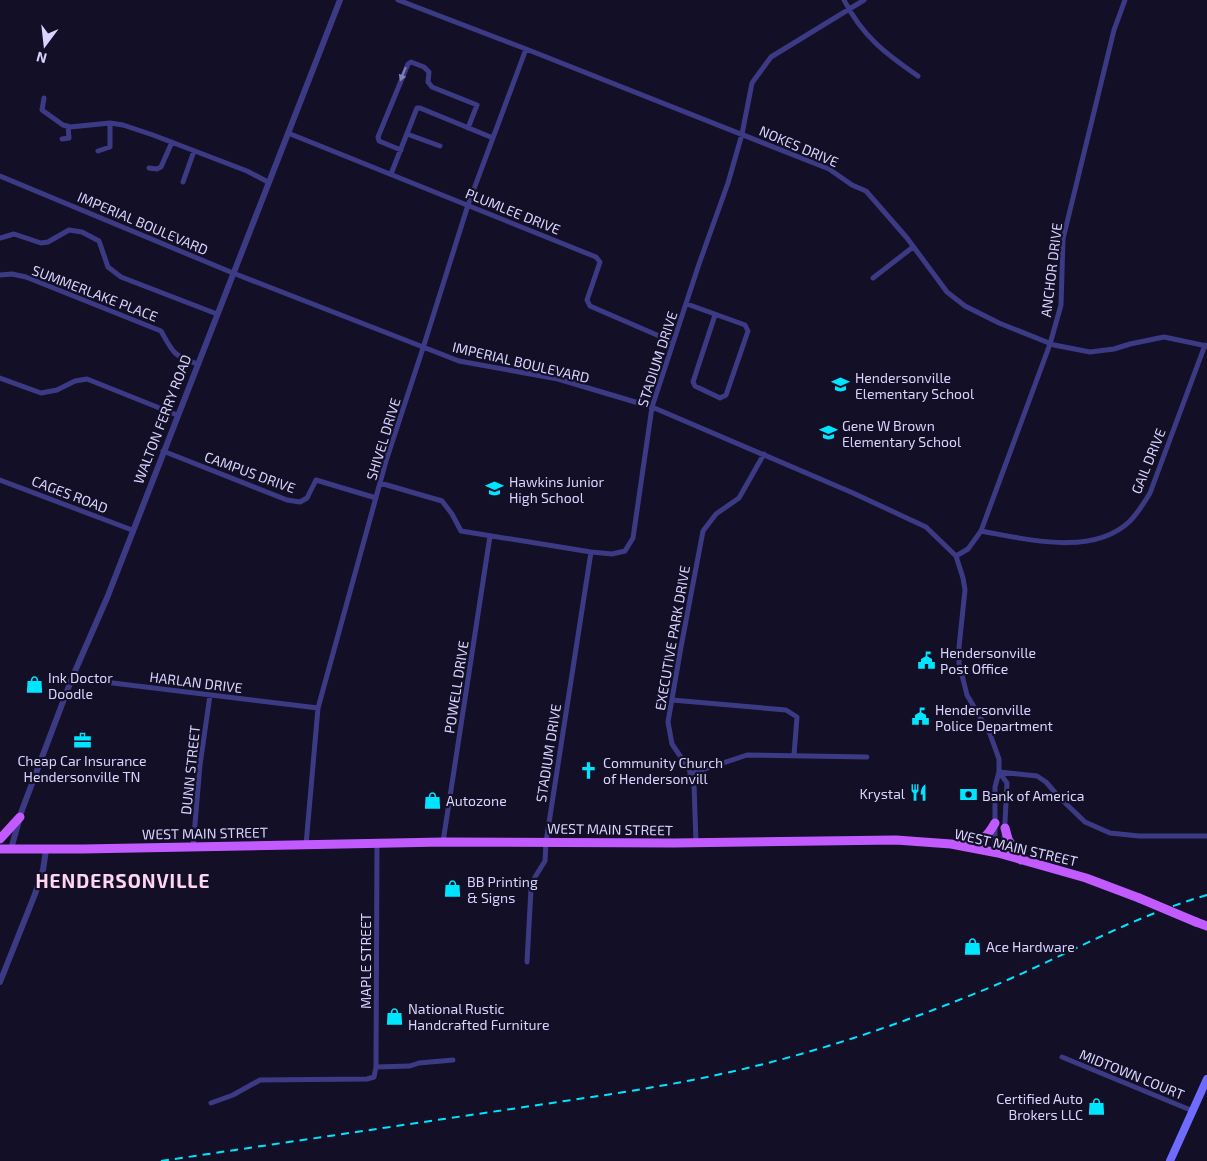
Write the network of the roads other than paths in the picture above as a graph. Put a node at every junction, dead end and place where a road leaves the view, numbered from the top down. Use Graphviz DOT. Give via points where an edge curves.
graph roads {
  1 [pos="340,0"];
  2 [pos="398,0"];
  3 [pos="844,0"];
  4 [pos="864,0"];
  5 [pos="1125,0"];
  6 [pos="849,10"];
  7 [pos="526,49"];
  8 [pos="918,76"];
  9 [pos="44,98"];
  10 [pos="110,123"];
  11 [pos="68,126"];
  12 [pos="468,128"];
  13 [pos="288,133"];
  14 [pos="407,134"];
  15 [pos="742,134"];
  16 [pos="493,138"];
  17 [pos="62,139"];
  18 [pos="172,142"];
  19 [pos="440,146"];
  20 [pos="401,150"];
  21 [pos="98,151"];
  22 [pos="194,151"];
  23 [pos="149,168"];
  24 [pos="391,174"];
  25 [pos="0,176"];
  26 [pos="183,182"];
  27 [pos="268,182"];
  28 [pos="468,205"];
  29 [pos="0,238"];
  30 [pos="913,247"];
  31 [pos="233,273"];
  32 [pos="0,275"];
  33 [pos="873,278"];
  34 [pos="687,304"];
  35 [pos="217,314"];
  36 [pos="715,314"];
  37 [pos="673,342"];
  38 [pos="1050,344"];
  39 [pos="1206,346"];
  40 [pos="424,348"];
  41 [pos="197,364"];
  42 [pos="0,378"];
  43 [pos="652,407"];
  44 [pos="177,414"];
  45 [pos="163,452"];
  46 [pos="764,454"];
  47 [pos="0,480"];
  48 [pos="380,483"];
  49 [pos="376,498"];
  50 [pos="132,530"];
  51 [pos="981,531"];
  52 [pos="490,536"];
  53 [pos="591,552"];
  54 [pos="956,556"];
  55 [pos="72,678"];
  56 [pos="210,695"];
  57 [pos="672,700"];
  58 [pos="318,708"];
  59 [pos="794,755"];
  60 [pos="867,757"];
  61 [pos="999,772"];
  62 [pos="690,774"];
  63 [pos="20,817"];
  64 [pos="995,823"];
  65 [pos="1005,828"];
  66 [pos="1207,836"];
  67 [pos="0,839"];
  68 [pos="443,842"];
  69 [pos="546,842"];
  70 [pos="696,843"];
  71 [pos="377,844"];
  72 [pos="306,846"];
  73 [pos="963,846"];
  74 [pos="193,847"];
  75 [pos="0,849"];
  76 [pos="11,849"];
  77 [pos="46,850"];
  78 [pos="998,854"];
  79 [pos="1021,860"];
  80 [pos="1207,926"];
  81 [pos="527,962"];
  82 [pos="0,982"];
  83 [pos="1062,1057"];
  84 [pos="452,1060"];
  85 [pos="376,1067"];
  86 [pos="1207,1079"];
  87 [pos="211,1103"];
  88 [pos="1193,1111"];
  89 [pos="1170,1161"];
  1 -- 13 [label="street, WALTON FERRY ROAD"];
  2 -- 7 [label="street, NOKES DRIVE"];
  3 -- 6 [label="street"];
  4 -- 6 [label="street, STADIUM DRIVE"];
  5 -- 38 [label="street, ANCHOR DRIVE" via="1114,30 1063,239 1061,305"];
  6 -- 8 [label="street" via="858,26 874,42"];
  6 -- 15 [label="street, STADIUM DRIVE" via="770,57 752,83"];
  7 -- 15 [label="street, NOKES DRIVE"];
  7 -- 16 [label="street, SHIVEL DRIVE"];
  9 -- 11 [label="street" via="42,110"];
  10 -- 11 [label="street"];
  10 -- 18 [label="street"];
  10 -- 21 [label="street" via="110,147"];
  11 -- 17 [label="street" via="68,138"];
  12 -- 14 [label="street" via="417,108"];
  12 -- 16 [label="street"];
  12 -- 20 [label="street, one-way" via="477,106 432,88 428,82 429,72 411,62 378,137"];
  13 -- 24 [label="street, PLUMLEE DRIVE"];
  13 -- 27 [label="street, WALTON FERRY ROAD"];
  14 -- 19 [label="street"];
  14 -- 20 [label="street"];
  15 -- 30 [label="street, NOKES DRIVE" via="829,169 866,191"];
  15 -- 34 [label="street, STADIUM DRIVE"];
  16 -- 28 [label="street, SHIVEL DRIVE"];
  18 -- 22 [label="street"];
  18 -- 23 [label="street" via="161,167"];
  20 -- 24 [label="street"];
  22 -- 26 [label="street"];
  22 -- 27 [label="street"];
  24 -- 28 [label="street, PLUMLEE DRIVE"];
  25 -- 31 [label="street, IMPERIAL BOULEVARD"];
  27 -- 31 [label="street, WALTON FERRY ROAD"];
  28 -- 37 [label="street, PLUMLEE DRIVE" via="596,257 600,262 587,300 590,306"];
  28 -- 40 [label="street, SHIVEL DRIVE"];
  29 -- 35 [label="street" via="14,234 41,243 69,230 82,232 99,241 108,267 121,277"];
  30 -- 33 [label="street"];
  30 -- 38 [label="street, NOKES DRIVE" via="947,292 965,306"];
  31 -- 35 [label="street, WALTON FERRY ROAD"];
  31 -- 40 [label="street, IMPERIAL BOULEVARD"];
  32 -- 41 [label="street, SUMMERLAKE PLACE" via="26,278 160,331 176,356"];
  34 -- 36 [label="street"];
  34 -- 37 [label="street, STADIUM DRIVE"];
  35 -- 41 [label="street, WALTON FERRY ROAD"];
  36 -- 36 [label="street" via="745,325 748,330 726,395 720,398 693,382"];
  37 -- 43 [label="street, STADIUM DRIVE"];
  38 -- 39 [label="street, NOKES DRIVE" via="1090,352 1164,336"];
  38 -- 51 [label="street, ANCHOR DRIVE"];
  39 -- 51 [label="street, GAIL DRIVE" via="1150,493 1129,523 1094,541 1078,543"];
  40 -- 43 [label="street, IMPERIAL BOULEVARD" via="459,361 558,379"];
  40 -- 48 [label="street, SHIVEL DRIVE"];
  41 -- 44 [label="street, WALTON FERRY ROAD"];
  42 -- 44 [label="street" via="41,393 87,379"];
  43 -- 46 [label="street, IMPERIAL BOULEVARD"];
  43 -- 53 [label="street, STADIUM DRIVE" via="633,538 625,551 619,554"];
  44 -- 45 [label="street, WALTON FERRY ROAD"];
  45 -- 49 [label="street, CAMPUS DRIVE" via="286,500 300,502 307,498 316,480"];
  45 -- 50 [label="street, WALTON FERRY ROAD"];
  46 -- 54 [label="street, IMPERIAL BOULEVARD" via="926,527"];
  46 -- 57 [label="street, EXECUTIVE PARK DRIVE" via="739,498 716,514 701,536"];
  47 -- 50 [label="street, CAGES ROAD"];
  48 -- 49 [label="street, SHIVEL DRIVE"];
  48 -- 52 [label="street" via="442,501 461,531"];
  49 -- 58 [label="street, SHIVEL DRIVE"];
  50 -- 55 [label="street, WALTON FERRY ROAD"];
  51 -- 54 [label="street, ANCHOR DRIVE" via="968,549"];
  52 -- 53 [label="street"];
  52 -- 68 [label="street, POWELL DRIVE"];
  53 -- 69 [label="street, STADIUM DRIVE"];
  54 -- 61 [label="street" via="965,590 959,647 963,685 993,740"];
  55 -- 56 [label="street, HARLAN DRIVE"];
  55 -- 63 [label="street, WALTON FERRY ROAD"];
  56 -- 58 [label="street, HARLAN DRIVE"];
  56 -- 74 [label="street, DUNN STREET"];
  57 -- 59 [label="street" via="786,710 797,717"];
  57 -- 62 [label="street, EXECUTIVE PARK DRIVE" via="668,722 672,744"];
  58 -- 72 [label="street, SHIVEL DRIVE"];
  59 -- 60 [label="street"];
  59 -- 62 [label="street" via="747,755"];
  61 -- 64 [label="street"];
  61 -- 65 [label="street" via="1007,783"];
  61 -- 66 [label="street" via="1037,776 1085,822 1110,833"];
  62 -- 70 [label="street, EXECUTIVE PARK DRIVE" via="694,784"];
  63 -- 67 [label="main road"];
  63 -- 76 [label="street, WALTON FERRY ROAD"];
  64 -- 73 [label="main road" via="983,839"];
  64 -- 78 [label="street"];
  65 -- 78 [label="street"];
  65 -- 79 [label="main road"];
  68 -- 69 [label="main road, WEST MAIN STREET"];
  68 -- 71 [label="main road, WEST MAIN STREET"];
  69 -- 70 [label="main road, WEST MAIN STREET"];
  69 -- 81 [label="street, STADIUM DRIVE" via="545,861 530,889"];
  70 -- 73 [label="main road, WEST MAIN STREET" via="896,840"];
  71 -- 72 [label="main road, WEST MAIN STREET"];
  71 -- 85 [label="street, MAPLE STREET"];
  72 -- 74 [label="main road, WEST MAIN STREET"];
  73 -- 78 [label="main road, WEST MAIN STREET"];
  74 -- 77 [label="main road, WEST MAIN STREET"];
  75 -- 76 [label="main road, WEST MAIN STREET"];
  76 -- 77 [label="main road, WEST MAIN STREET"];
  77 -- 82 [label="street" via="35,894"];
  78 -- 79 [label="main road, WEST MAIN STREET"];
  79 -- 80 [label="main road, WEST MAIN STREET, bridge" via="1086,878"];
  83 -- 88 [label="street, MIDTOWN COURT"];
  84 -- 85 [label="street"];
  85 -- 87 [label="street, MAPLE STREET" via="374,1078 367,1079 260,1080"];
  86 -- 88 [label="main road"];
  88 -- 89 [label="main road"];
}
